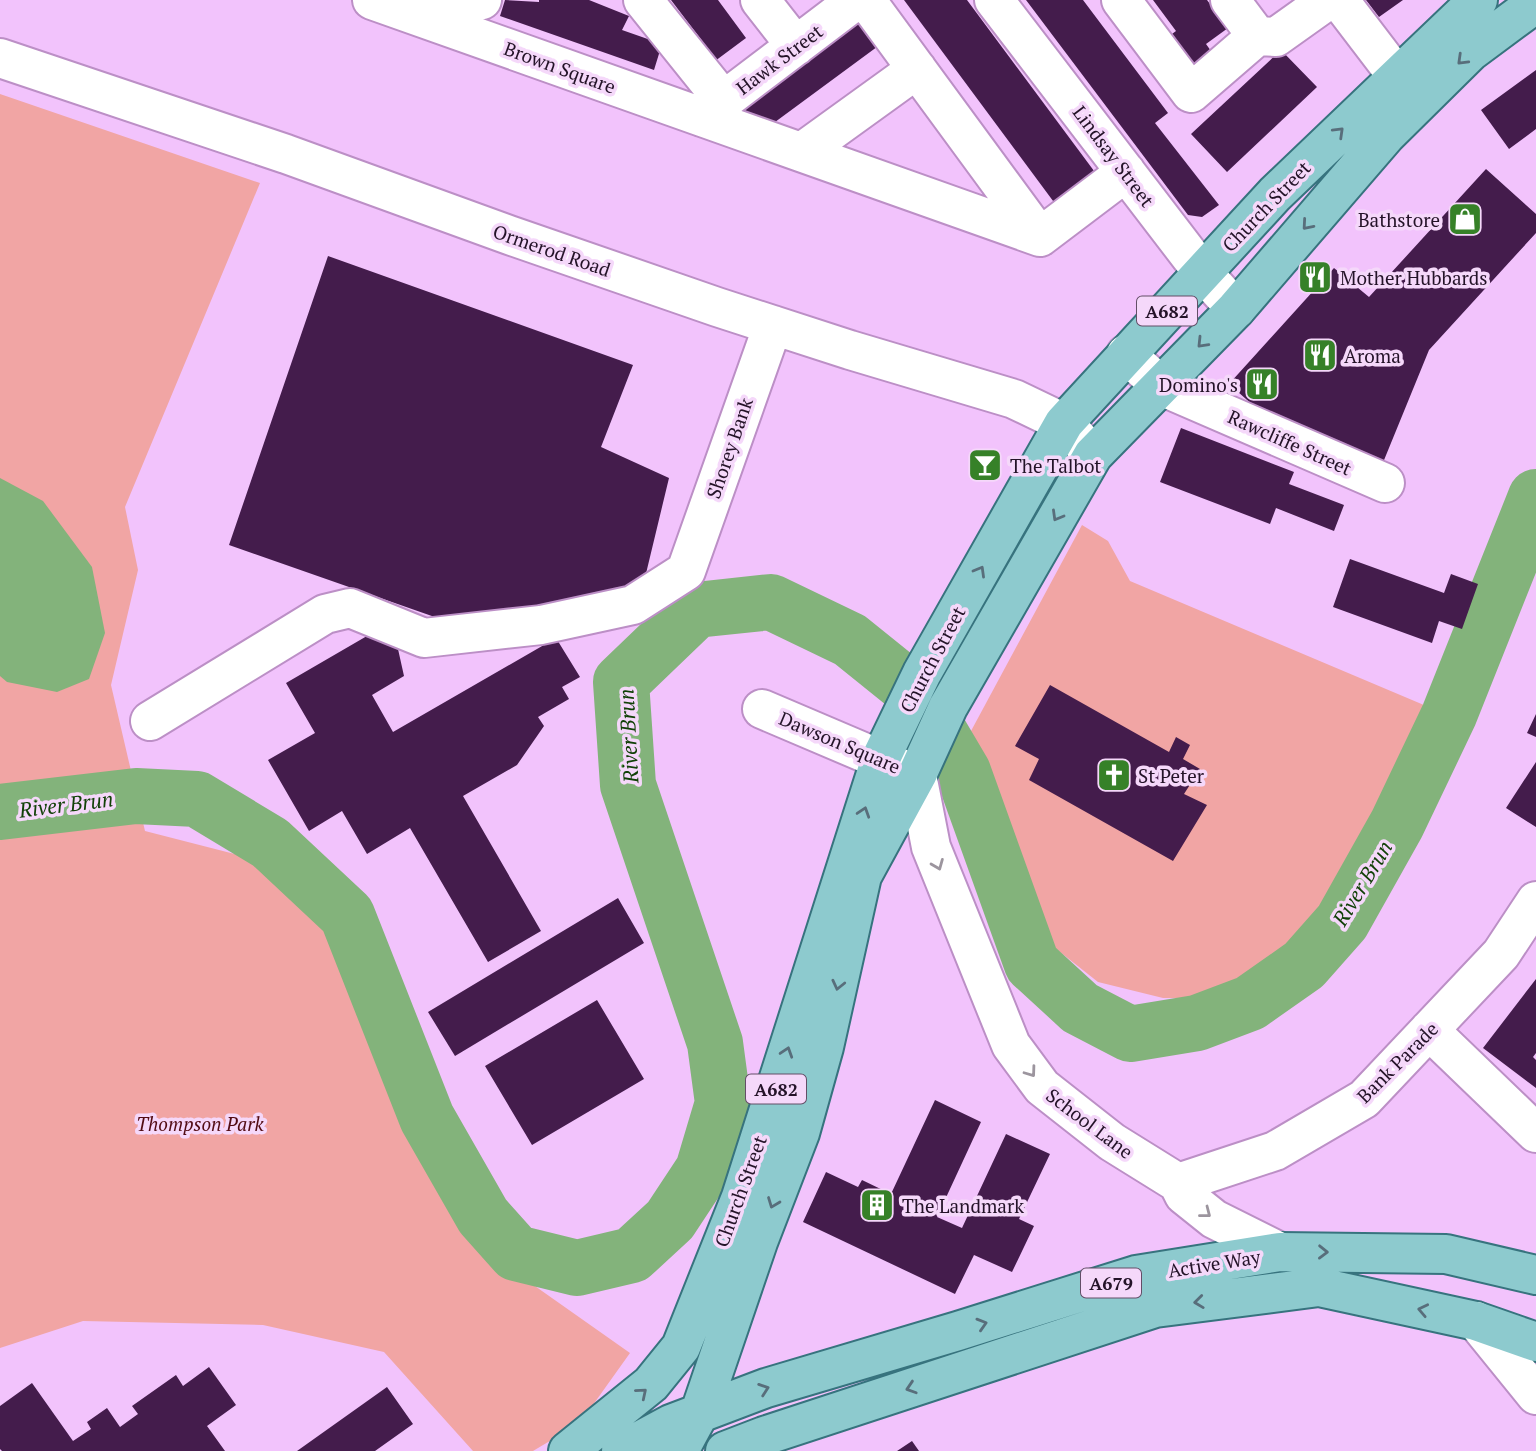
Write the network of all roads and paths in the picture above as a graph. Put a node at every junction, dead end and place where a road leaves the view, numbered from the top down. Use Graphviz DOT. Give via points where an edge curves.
graph roads {
  1 [pos="372,0"];
  2 [pos="482,0"];
  3 [pos="643,0"];
  4 [pos="760,0"];
  5 [pos="856,0"];
  6 [pos="866,0"];
  7 [pos="994,0"];
  8 [pos="1121,0"];
  9 [pos="1230,0"];
  10 [pos="1328,0"];
  11 [pos="1339,0"];
  12 [pos="1478,0"];
  13 [pos="1510,9"];
  14 [pos="418,16"];
  15 [pos="1257,36"];
  16 [pos="796,46"];
  17 [pos="0,58"];
  18 [pos="917,69"];
  19 [pos="1396,76"];
  20 [pos="713,109"];
  21 [pos="802,152"];
  22 [pos="1126,172"];
  23 [pos="1041,237"];
  24 [pos="1203,272"];
  25 [pos="1236,309"];
  26 [pos="773,325"];
  27 [pos="1126,354"];
  28 [pos="1161,386"];
  29 [pos="1064,423"];
  30 [pos="1093,455"];
  31 [pos="1385,483"];
  32 [pos="762,709"];
  33 [pos="150,720"];
  34 [pos="881,758"];
  35 [pos="917,775"];
  36 [pos="1536,901"];
  37 [pos="1429,1030"];
  38 [pos="1536,1133"];
  39 [pos="1178,1183"];
  40 [pos="1280,1252"];
  41 [pos="1395,1253"];
  42 [pos="1536,1275"];
  43 [pos="1536,1301"];
  44 [pos="1476,1321"];
  45 [pos="1536,1342"];
  46 [pos="681,1347"];
  47 [pos="1536,1395"];
  48 [pos="700,1412"];
  49 [pos="764,1436"];
  50 [pos="593,1446"];
  51 [pos="679,1451"];
  52 [pos="725,1451"];
  1 -- 14 [label="street, Brown Square"];
  2 -- 14 [label="street"];
  3 -- 20 [label="street"];
  4 -- 16 [label="street"];
  5 -- 16 [label="street, Hawk Street"];
  6 -- 18 [label="street"];
  7 -- 22 [label="street, Lindsay Street"];
  8 -- 15 [label="street" via="1191,93"];
  9 -- 15 [label="street"];
  10 -- 15 [label="street" via="1276,37"];
  11 -- 19 [label="street"];
  12 -- 19 [label="main road, Church Street / A682"];
  13 -- 25 [label="main road, Church Street / A682, one-way" via="1386,135"];
  14 -- 20 [label="street, Brown Square"];
  16 -- 20 [label="street, Hawk Street"];
  17 -- 26 [label="street, Ormerod Road"];
  18 -- 21 [label="street"];
  18 -- 23 [label="street"];
  24 -- 19 [label="main road, Church Street / A682, one-way"];
  20 -- 21 [label="street, Brown Square"];
  21 -- 23 [label="street, Brown Square"];
  22 -- 23 [label="street"];
  22 -- 24 [label="street, Lindsay Street"];
  24 -- 25 [label="street, Lindsay Street"];
  24 -- 27 [label="main road, Church Street / A682"];
  25 -- 28 [label="main road, Church Street / A682, one-way"];
  26 -- 29 [label="street, Ormerod Road" via="1014,399"];
  26 -- 33 [label="street, Shorey Bank" via="686,571 633,605 541,625 424,638 350,608 324,614"];
  27 -- 28 [label="street, Rawcliffe Street"];
  27 -- 29 [label="main road, Church Street / A682"];
  28 -- 30 [label="main road, Church Street / A682"];
  28 -- 31 [label="street, Rawcliffe Street"];
  29 -- 30 [label="street, Ormerod Road"];
  34 -- 29 [label="main road, Church Street / A682, one-way" via="914,690"];
  30 -- 35 [label="main road, Church Street / A682, one-way" via="940,724"];
  32 -- 34 [label="street, Dawson Square"];
  34 -- 35 [label="street, Dawson Square"];
  46 -- 34 [label="main road, Church Street / A682, one-way" via="741,1197"];
  35 -- 39 [label="street, School Lane, one-way" via="931,847 1011,1045 1042,1087 1112,1142"];
  35 -- 48 [label="main road, Church Street / A682, one-way" via="862,876 800,1133"];
  36 -- 37 [label="street, Bank Parade" via="1501,954"];
  37 -- 38 [label="street"];
  37 -- 39 [label="street, Bank Parade" via="1364,1099 1275,1151"];
  39 -- 40 [label="street, School Lane, one-way" via="1184,1195 1214,1219"];
  40 -- 41 [label="main road, Active Way / A679, one-way"];
  48 -- 40 [label="main road, Active Way / A679, one-way" via="1136,1275"];
  41 -- 42 [label="main road, Active Way / A679" via="1446,1254"];
  41 -- 43 [label="main road, A679"];
  44 -- 45 [label="main road, Active Way / A679"];
  44 -- 47 [label="street"];
  44 -- 49 [label="main road, Active Way / A679, one-way" via="1319,1287 1156,1308"];
  46 -- 48 [label="main road" via="687,1384"];
  50 -- 46 [label="main road, Church Street / A682, one-way"];
  48 -- 49 [label="main road, Active Way" via="723,1427"];
  48 -- 50 [label="main road, Active Way / A679"];
  48 -- 51 [label="main road, Church Street / A682"];
  49 -- 52 [label="main road, Active Way / A679"];
}
